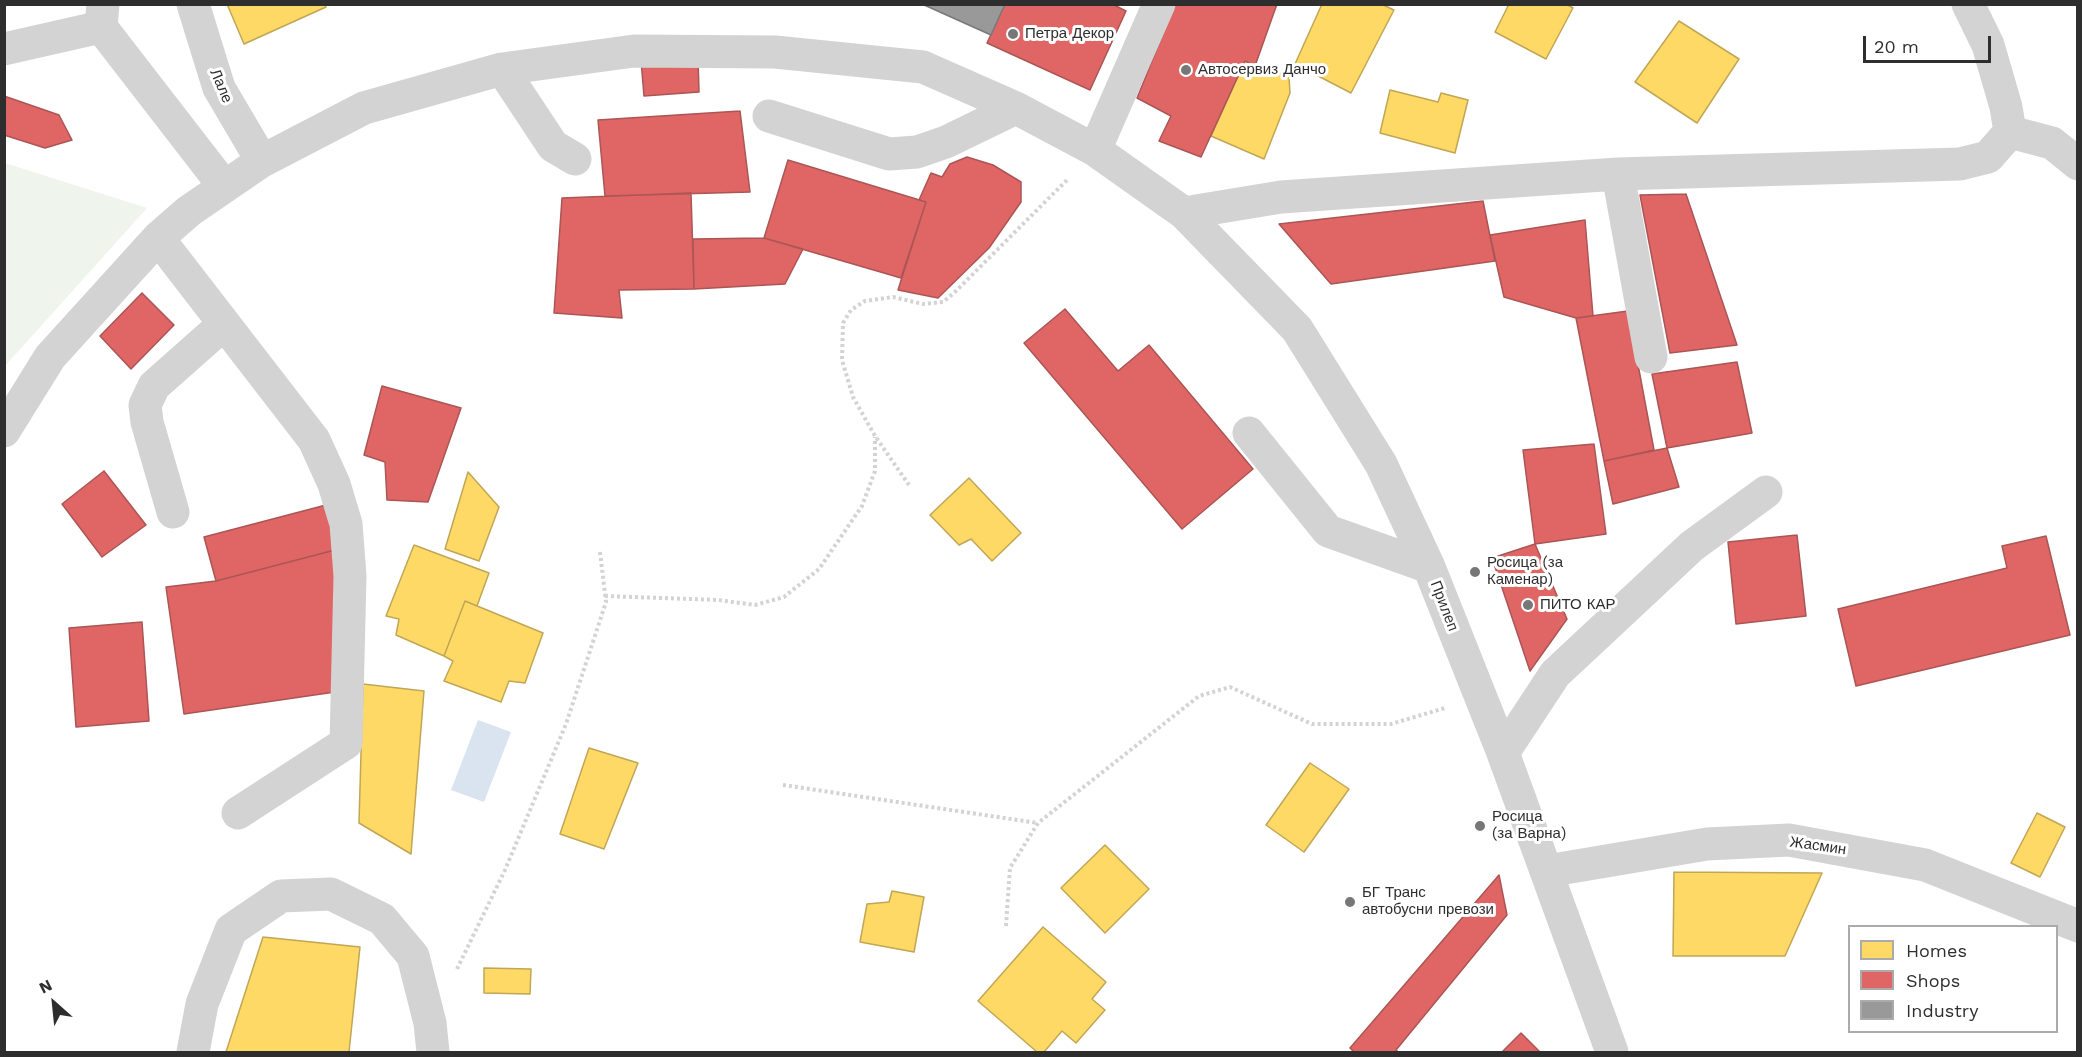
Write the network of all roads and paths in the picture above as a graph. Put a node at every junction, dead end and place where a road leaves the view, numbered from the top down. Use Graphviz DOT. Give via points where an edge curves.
graph roads {
  1 [pos="193,4"];
  2 [pos="1159,4"];
  3 [pos="1968,4"];
  4 [pos="102,16"];
  5 [pos="4,49"];
  6 [pos="502,69"];
  7 [pos="1016,108"];
  8 [pos="769,116"];
  9 [pos="2010,132"];
  10 [pos="1095,150"];
  11 [pos="574,159"];
  12 [pos="261,161"];
  13 [pos="2078,164"];
  14 [pos="1618,174"];
  15 [pos="224,186"];
  16 [pos="1184,213"];
  17 [pos="158,238"];
  18 [pos="224,324"];
  19 [pos="1651,357"];
  20 [pos="4,431"];
  21 [pos="1249,433"];
  22 [pos="875,436"];
  23 [pos="909,485"];
  24 [pos="1766,492"];
  25 [pos="173,512"];
  26 [pos="600,552"];
  27 [pos="1429,567"];
  28 [pos="605,596"];
  29 [pos="1480,698"];
  30 [pos="1503,753"];
  31 [pos="783,785"];
  32 [pos="238,813"];
  33 [pos="1038,824"];
  34 [pos="1547,871"];
  35 [pos="1006,926"];
  36 [pos="2078,926"];
  37 [pos="431,1038"];
  38 [pos="193,1053"];
  39 [pos="1612,1053"];
  1 -- 12 [label="street, Лале" via="219,88"];
  2 -- 10 [label="street"];
  3 -- 9 [label="street" via="1988,45"];
  4 -- 5 [label="street"];
  4 -- 15 [label="street"];
  6 -- 7 [label="street, Прилеп" via="634,51 775,52 922,67"];
  6 -- 11 [label="street" via="553,146"];
  6 -- 12 [label="street, Прилеп" via="364,108"];
  7 -- 8 [label="street" via="946,142 917,152 888,154"];
  7 -- 10 [label="street, Прилеп"];
  9 -- 13 [label="street" via="2052,143"];
  9 -- 14 [label="street" via="1988,157 1960,164"];
  10 -- 16 [label="street, Прилеп"];
  10 -- 22 [label="path" via="943,302 923,304 893,297 865,301 851,310 843,323 842,360 853,398"];
  12 -- 15 [label="street, Прилеп"];
  14 -- 16 [label="street" via="1281,196"];
  14 -- 19 [label="street"];
  15 -- 17 [label="street, Прилеп"];
  16 -- 27 [label="street, Прилеп" via="1297,329 1381,464"];
  17 -- 18 [label="street"];
  17 -- 20 [label="street, Прилеп" via="50,357"];
  18 -- 25 [label="street" via="154,386 146,405 147,422"];
  18 -- 32 [label="street" via="314,440 334,484 346,524 350,576 346,743"];
  21 -- 27 [label="street" via="1328,531"];
  22 -- 23 [label="path"];
  22 -- 28 [label="path" via="875,471 862,506 819,569 784,597 756,605"];
  24 -- 30 [label="street" via="1692,546 1555,674"];
  26 -- 28 [label="path"];
  27 -- 29 [label="street, Прилеп"];
  28 -- 37 [label="path" via="566,724"];
  29 -- 30 [label="street, Прилеп"];
  29 -- 33 [label="path" via="1391,724 1312,724 1230,687 1199,696"];
  30 -- 34 [label="street, Прилеп"];
  31 -- 33 [label="path"];
  33 -- 35 [label="path" via="1010,868"];
  34 -- 36 [label="street, Жасмин" via="1707,844 1789,840 1925,865"];
  34 -- 39 [label="street, Прилеп"];
  37 -- 38 [label="street" via="413,956 382,919 331,894 281,896 231,930 202,1004"];
}
